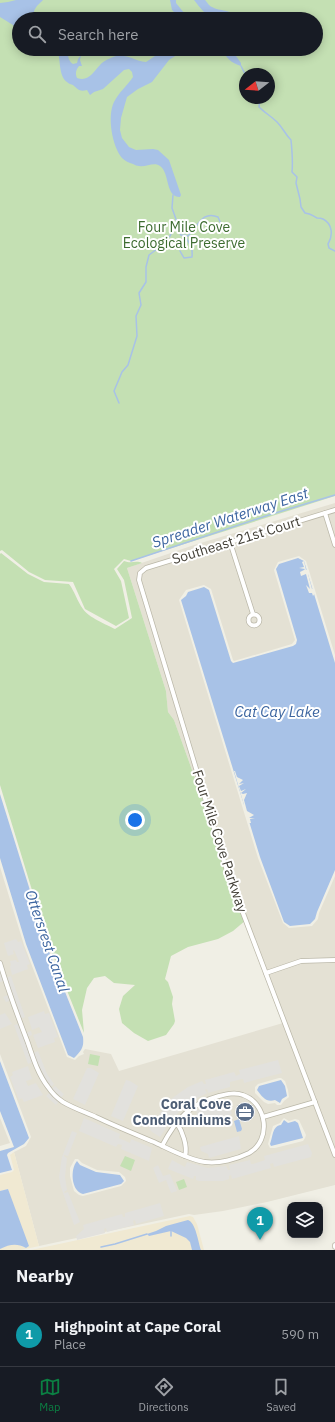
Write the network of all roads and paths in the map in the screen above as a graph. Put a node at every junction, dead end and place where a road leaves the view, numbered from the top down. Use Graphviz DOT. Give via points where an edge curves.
graph roads {
  1 [pos="335,510"];
  2 [pos="325,513"];
  3 [pos="230,542"];
  4 [pos="335,545"];
  5 [pos="139,575"];
  6 [pos="253,614"];
  7 [pos="335,960"];
  8 [pos="0,963"];
  9 [pos="266,972"];
  10 [pos="315,1102"];
  11 [pos="263,1117"];
  12 [pos="177,1123"];
  13 [pos="162,1146"];
  14 [pos="335,1155"];
  15 [pos="185,1156"];
  1 -- 2 [label="street, Southeast 21st Court"];
  2 -- 3 [label="street, Southeast 21st Court"];
  2 -- 4 [label="street"];
  3 -- 5 [label="street, Southeast 21st Court" via="146,568"];
  3 -- 6 [label="street"];
  5 -- 9 [label="street, Four Mile Cove Parkway" via="139,583 227,871"];
  7 -- 9 [label="street" via="301,961"];
  8 -- 13 [label="street" via="37,1069 50,1090 69,1105"];
  9 -- 10 [label="street, Four Mile Cove Parkway"];
  10 -- 11 [label="street"];
  10 -- 14 [label="street, Four Mile Cove Parkway"];
  11 -- 12 [label="street" via="252,1100 233,1093 198,1103"];
  11 -- 15 [label="street" via="262,1138 257,1147 249,1153 214,1162 198,1161"];
  12 -- 13 [label="street"];
  12 -- 15 [label="street" via="186,1148"];
  13 -- 15 [label="street"];
}
